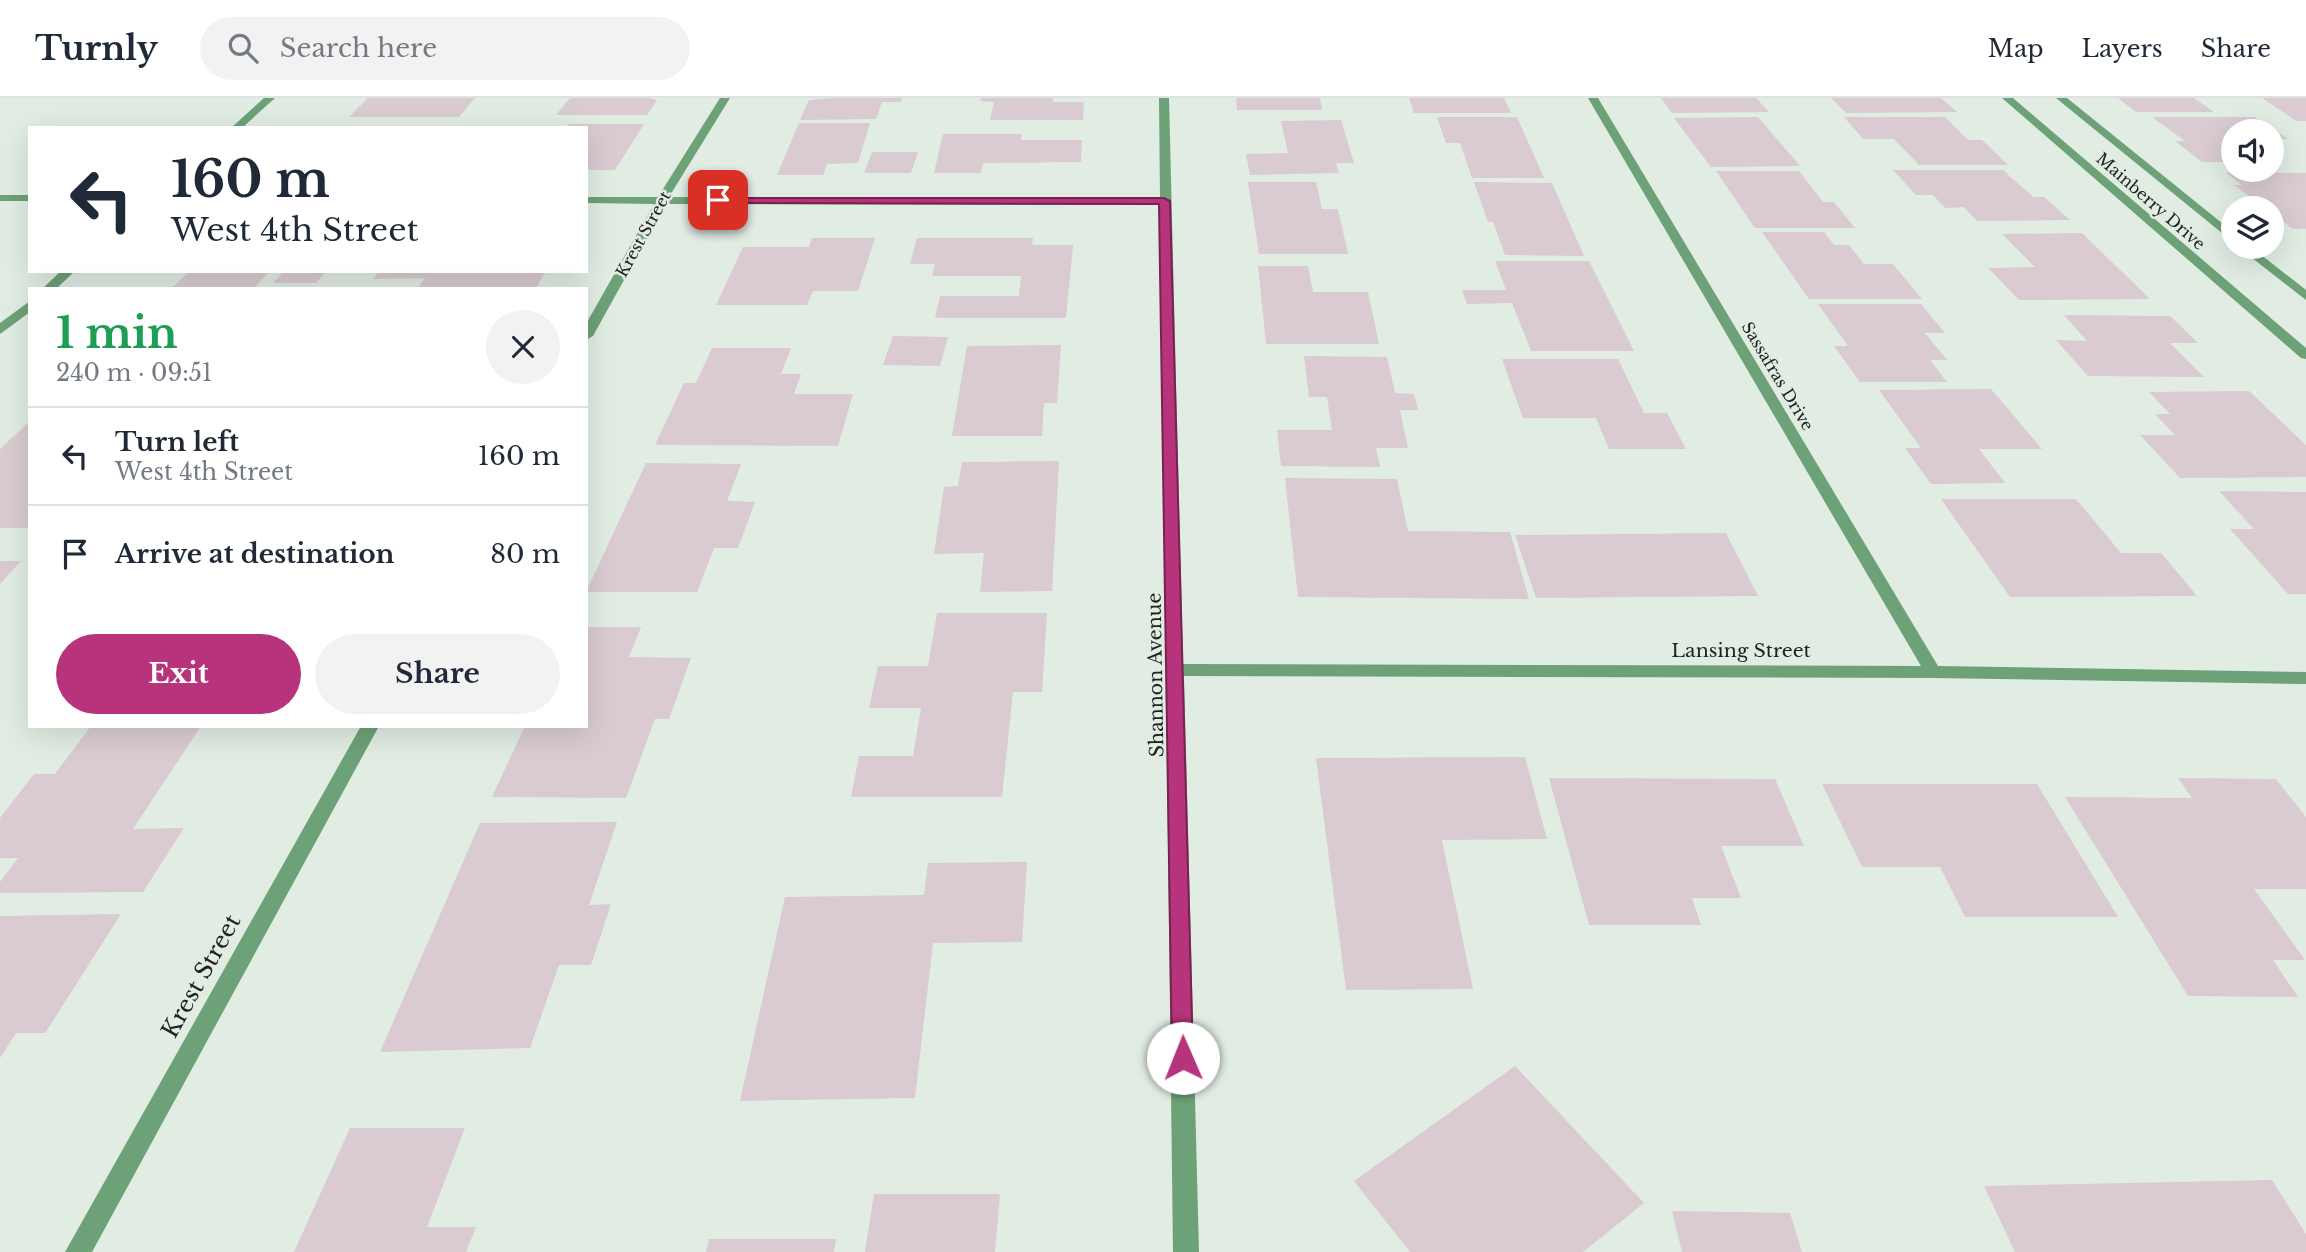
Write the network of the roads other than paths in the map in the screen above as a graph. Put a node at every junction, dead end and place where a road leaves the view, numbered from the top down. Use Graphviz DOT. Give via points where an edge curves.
graph roads {
  1 [pos="270,98"];
  2 [pos="725,98"];
  3 [pos="1164,98"];
  4 [pos="1593,98"];
  5 [pos="2007,98"];
  6 [pos="2061,98"];
  7 [pos="238,126"];
  8 [pos="0,198"];
  9 [pos="28,198"];
  10 [pos="588,200"];
  11 [pos="662,200"];
  12 [pos="1164,201"];
  13 [pos="2221,228"];
  14 [pos="2259,259"];
  15 [pos="67,273"];
  16 [pos="50,287"];
  17 [pos="2306,296"];
  18 [pos="28,307"];
  19 [pos="0,330"];
  20 [pos="588,332"];
  21 [pos="2306,355"];
  22 [pos="1176,670"];
  23 [pos="1933,672"];
  24 [pos="2306,678"];
  25 [pos="369,728"];
  26 [pos="78,1252"];
  27 [pos="1186,1252"];
  1 -- 7 [label="street"];
  2 -- 11 [label="street, Krest Street"];
  3 -- 12 [label="street, Shannon Avenue"];
  4 -- 23 [label="street, Sassafras Drive"];
  5 -- 21 [label="street, Mainberry Drive"];
  6 -- 13 [label="street, Mainberry Drive"];
  8 -- 9 [label="street"];
  10 -- 11 [label="street"];
  11 -- 12 [label="street"];
  11 -- 20 [label="street, Krest Street"];
  12 -- 22 [label="street, Shannon Avenue"];
  14 -- 17 [label="street"];
  15 -- 16 [label="street"];
  18 -- 19 [label="street"];
  22 -- 23 [label="street, Lansing Street"];
  22 -- 27 [label="street, Shannon Avenue"];
  23 -- 24 [label="street, Lansing Street"];
  25 -- 26 [label="street, Krest Street"];
}
